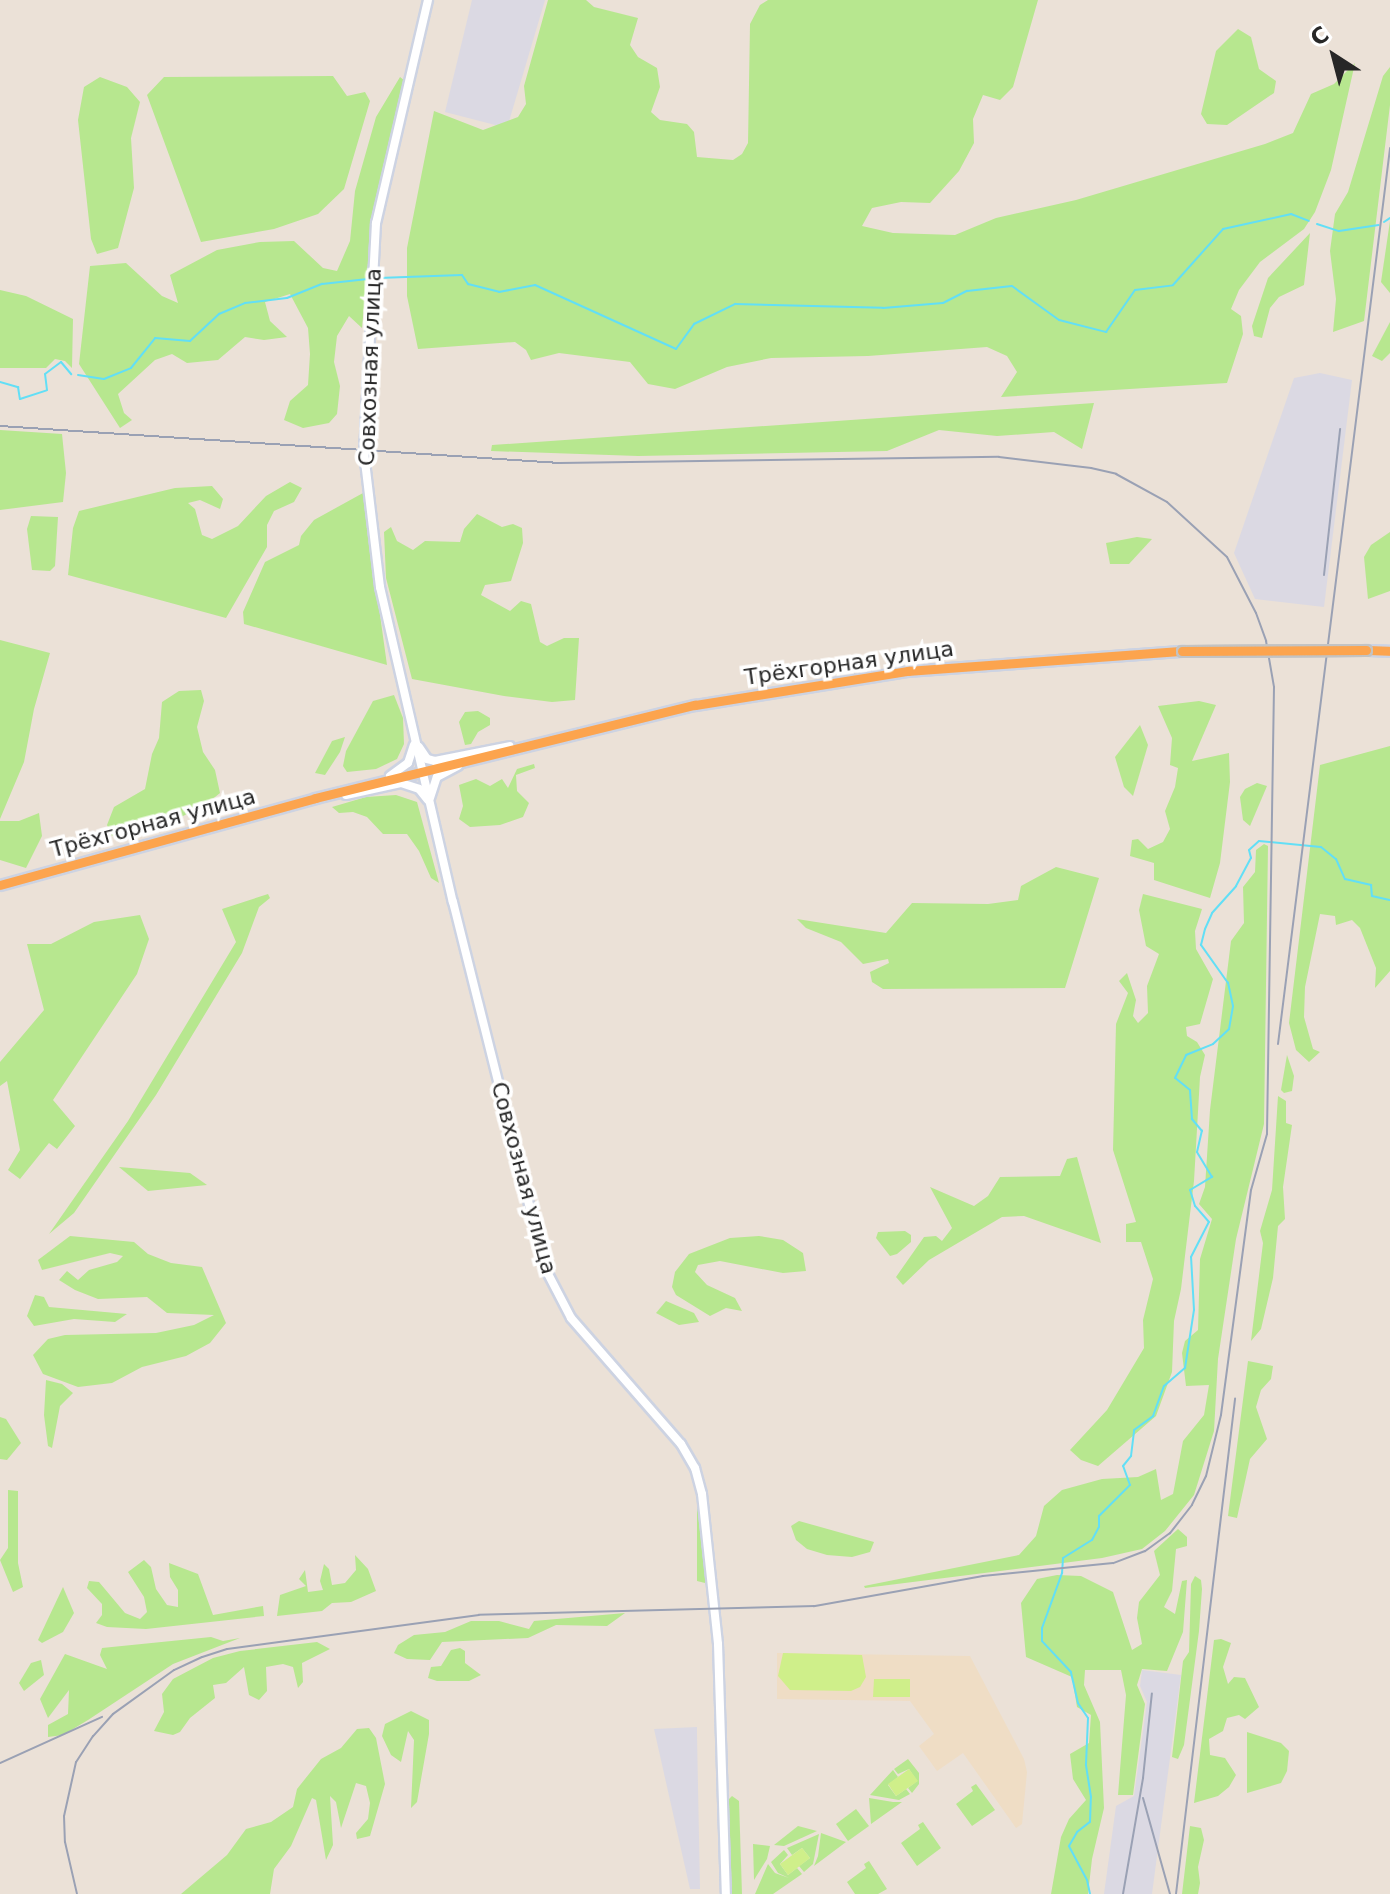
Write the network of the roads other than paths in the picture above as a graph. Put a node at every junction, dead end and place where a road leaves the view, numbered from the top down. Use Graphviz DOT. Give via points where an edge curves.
graph roads {
  1 [pos="428,0"];
  2 [pos="1390,651"];
  3 [pos="414,736"];
  4 [pos="535,742"];
  5 [pos="423,772"];
  6 [pos="320,797"];
  7 [pos="430,803"];
  8 [pos="0,885"];
  9 [pos="726,1894"];
  1 -- 3 [label="main road, Совхозная улица" via="376,223 364,453 380,587"];
  2 -- 4 [label="highway, Трёхгорная улица, bridge" via="1182,651 1003,662 835,681 695,705"];
  3 -- 4 [label="main road" via="422,752 435,761"];
  3 -- 5 [label="main road, Совхозная улица"];
  3 -- 6 [label="main road" via="412,755 397,774"];
  4 -- 5 [label="highway, Трёхгорная улица"];
  4 -- 7 [label="main road" via="443,772 433,784"];
  5 -- 6 [label="highway, Трёхгорная улица"];
  5 -- 7 [label="main road, Совхозная улица"];
  6 -- 7 [label="main road" via="401,783 419,789"];
  6 -- 8 [label="highway, Трёхгорная улица"];
  7 -- 9 [label="main road, Совхозная улица" via="545,1268 571,1318 681,1444 695,1468 718,1644"];
}
